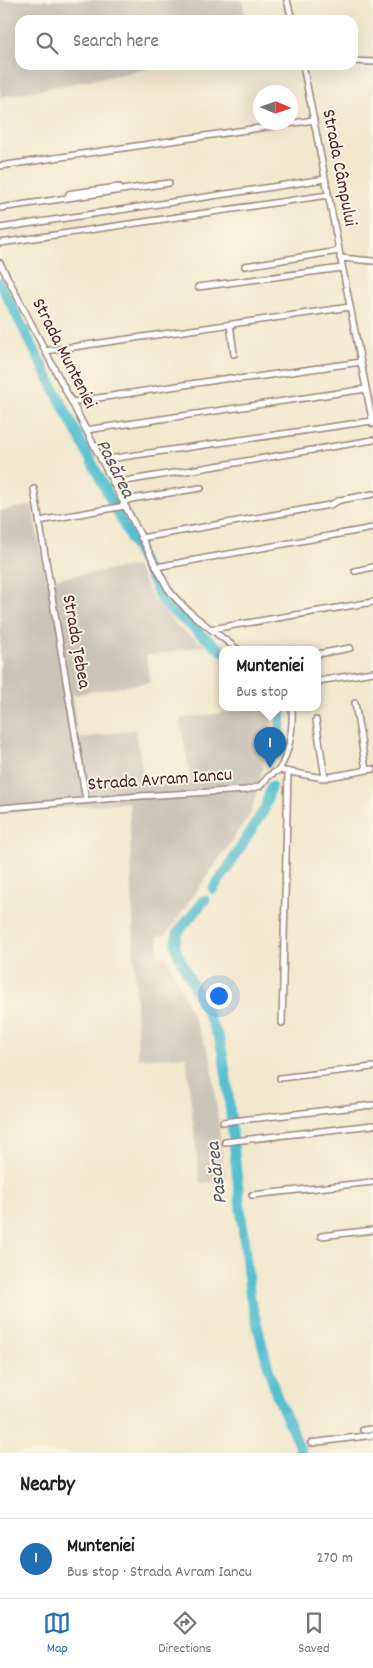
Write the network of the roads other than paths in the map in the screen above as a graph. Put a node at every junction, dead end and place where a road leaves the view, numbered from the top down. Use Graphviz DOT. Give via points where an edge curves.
graph roads {
  1 [pos="287,0"];
  2 [pos="291,15"];
  3 [pos="358,61"];
  4 [pos="373,62"];
  5 [pos="304,70"];
  6 [pos="314,120"];
  7 [pos="0,166"];
  8 [pos="325,179"];
  9 [pos="169,183"];
  10 [pos="142,184"];
  11 [pos="328,195"];
  12 [pos="68,198"];
  13 [pos="0,208"];
  14 [pos="0,228"];
  15 [pos="0,243"];
  16 [pos="339,251"];
  17 [pos="340,258"];
  18 [pos="373,261"];
  19 [pos="0,263"];
  20 [pos="245,266"];
  21 [pos="342,268"];
  22 [pos="198,287"];
  23 [pos="350,307"];
  24 [pos="230,324"];
  25 [pos="45,351"];
  26 [pos="234,354"];
  27 [pos="361,362"];
  28 [pos="366,389"];
  29 [pos="72,402"];
  30 [pos="373,422"];
  31 [pos="86,430"];
  32 [pos="373,440"];
  33 [pos="101,460"];
  34 [pos="113,482"];
  35 [pos="201,488"];
  36 [pos="34,489"];
  37 [pos="373,494"];
  38 [pos="124,504"];
  39 [pos="39,520"];
  40 [pos="373,528"];
  41 [pos="141,538"];
  42 [pos="156,567"];
  43 [pos="373,567"];
  44 [pos="355,570"];
  45 [pos="373,602"];
  46 [pos="210,629"];
  47 [pos="233,646"];
  48 [pos="350,648"];
  49 [pos="321,653"];
  50 [pos="373,672"];
  51 [pos="321,681"];
  52 [pos="355,703"];
  53 [pos="292,711"];
  54 [pos="316,720"];
  55 [pos="279,770"];
  56 [pos="366,770"];
  57 [pos="373,770"];
  58 [pos="288,772"];
  59 [pos="325,778"];
  60 [pos="86,800"];
  61 [pos="0,808"];
  62 [pos="282,1023"];
  63 [pos="373,1068"];
  64 [pos="280,1078"];
  65 [pos="373,1105"];
  66 [pos="223,1122"];
  67 [pos="373,1125"];
  68 [pos="225,1142"];
  69 [pos="373,1182"];
  70 [pos="252,1196"];
  71 [pos="373,1230"];
  72 [pos="321,1236"];
  73 [pos="373,1429"];
  74 [pos="364,1430"];
  75 [pos="373,1436"];
  76 [pos="311,1442"];
  1 -- 2 [label="street"];
  3 -- 4 [label="street"];
  5 -- 6 [label="street, Strada Câmpului"];
  6 -- 7 [label="street"];
  6 -- 8 [label="street, Strada Câmpului"];
  8 -- 11 [label="street, Strada Câmpului"];
  8 -- 14 [label="street"];
  9 -- 12 [label="street"];
  10 -- 12 [label="street" via="73,193"];
  11 -- 15 [label="street"];
  11 -- 16 [label="street, Strada Câmpului"];
  12 -- 13 [label="street"];
  16 -- 17 [label="street, Strada Câmpului"];
  16 -- 20 [label="street"];
  17 -- 18 [label="street"];
  17 -- 21 [label="street, Strada Câmpului"];
  19 -- 25 [label="street, Strada Munteniei"];
  21 -- 22 [label="street"];
  21 -- 23 [label="street, Strada Câmpului"];
  23 -- 24 [label="street"];
  23 -- 27 [label="street, Strada Câmpului"];
  24 -- 25 [label="street"];
  24 -- 26 [label="street"];
  25 -- 29 [label="street, Strada Munteniei"];
  27 -- 28 [label="street, Strada Câmpului"];
  27 -- 29 [label="street"];
  28 -- 30 [label="street, Strada Câmpului"];
  28 -- 31 [label="street"];
  29 -- 31 [label="street, Strada Munteniei"];
  30 -- 33 [label="street"];
  31 -- 33 [label="street, Strada Munteniei"];
  32 -- 34 [label="street"];
  33 -- 34 [label="street, Strada Munteniei"];
  34 -- 38 [label="street, Strada Munteniei"];
  35 -- 38 [label="street" via="131,499"];
  36 -- 39 [label="street, Strada Țebea"];
  37 -- 41 [label="street" via="330,505"];
  38 -- 39 [label="street"];
  38 -- 41 [label="street, Strada Munteniei"];
  39 -- 60 [label="street, Strada Țebea"];
  40 -- 42 [label="street"];
  41 -- 42 [label="street, Strada Munteniei"];
  42 -- 46 [label="street, Strada Munteniei" via="178,602"];
  43 -- 44 [label="street"];
  45 -- 46 [label="street"];
  46 -- 47 [label="street, Strada Munteniei"];
  48 -- 49 [label="street"];
  50 -- 51 [label="street"];
  52 -- 56 [label="street"];
  53 -- 55 [label="street" via="289,746"];
  54 -- 59 [label="street"];
  55 -- 58 [label="street"];
  55 -- 60 [label="street, Strada Avram Iancu" via="251,790"];
  56 -- 57 [label="street"];
  56 -- 59 [label="street"];
  58 -- 59 [label="street"];
  58 -- 62 [label="street"];
  60 -- 61 [label="street, Strada Avram Iancu"];
  63 -- 64 [label="street"];
  65 -- 66 [label="street"];
  67 -- 68 [label="street"];
  69 -- 70 [label="street"];
  71 -- 72 [label="street"];
  73 -- 74 [label="street"];
  75 -- 76 [label="street"];
}
